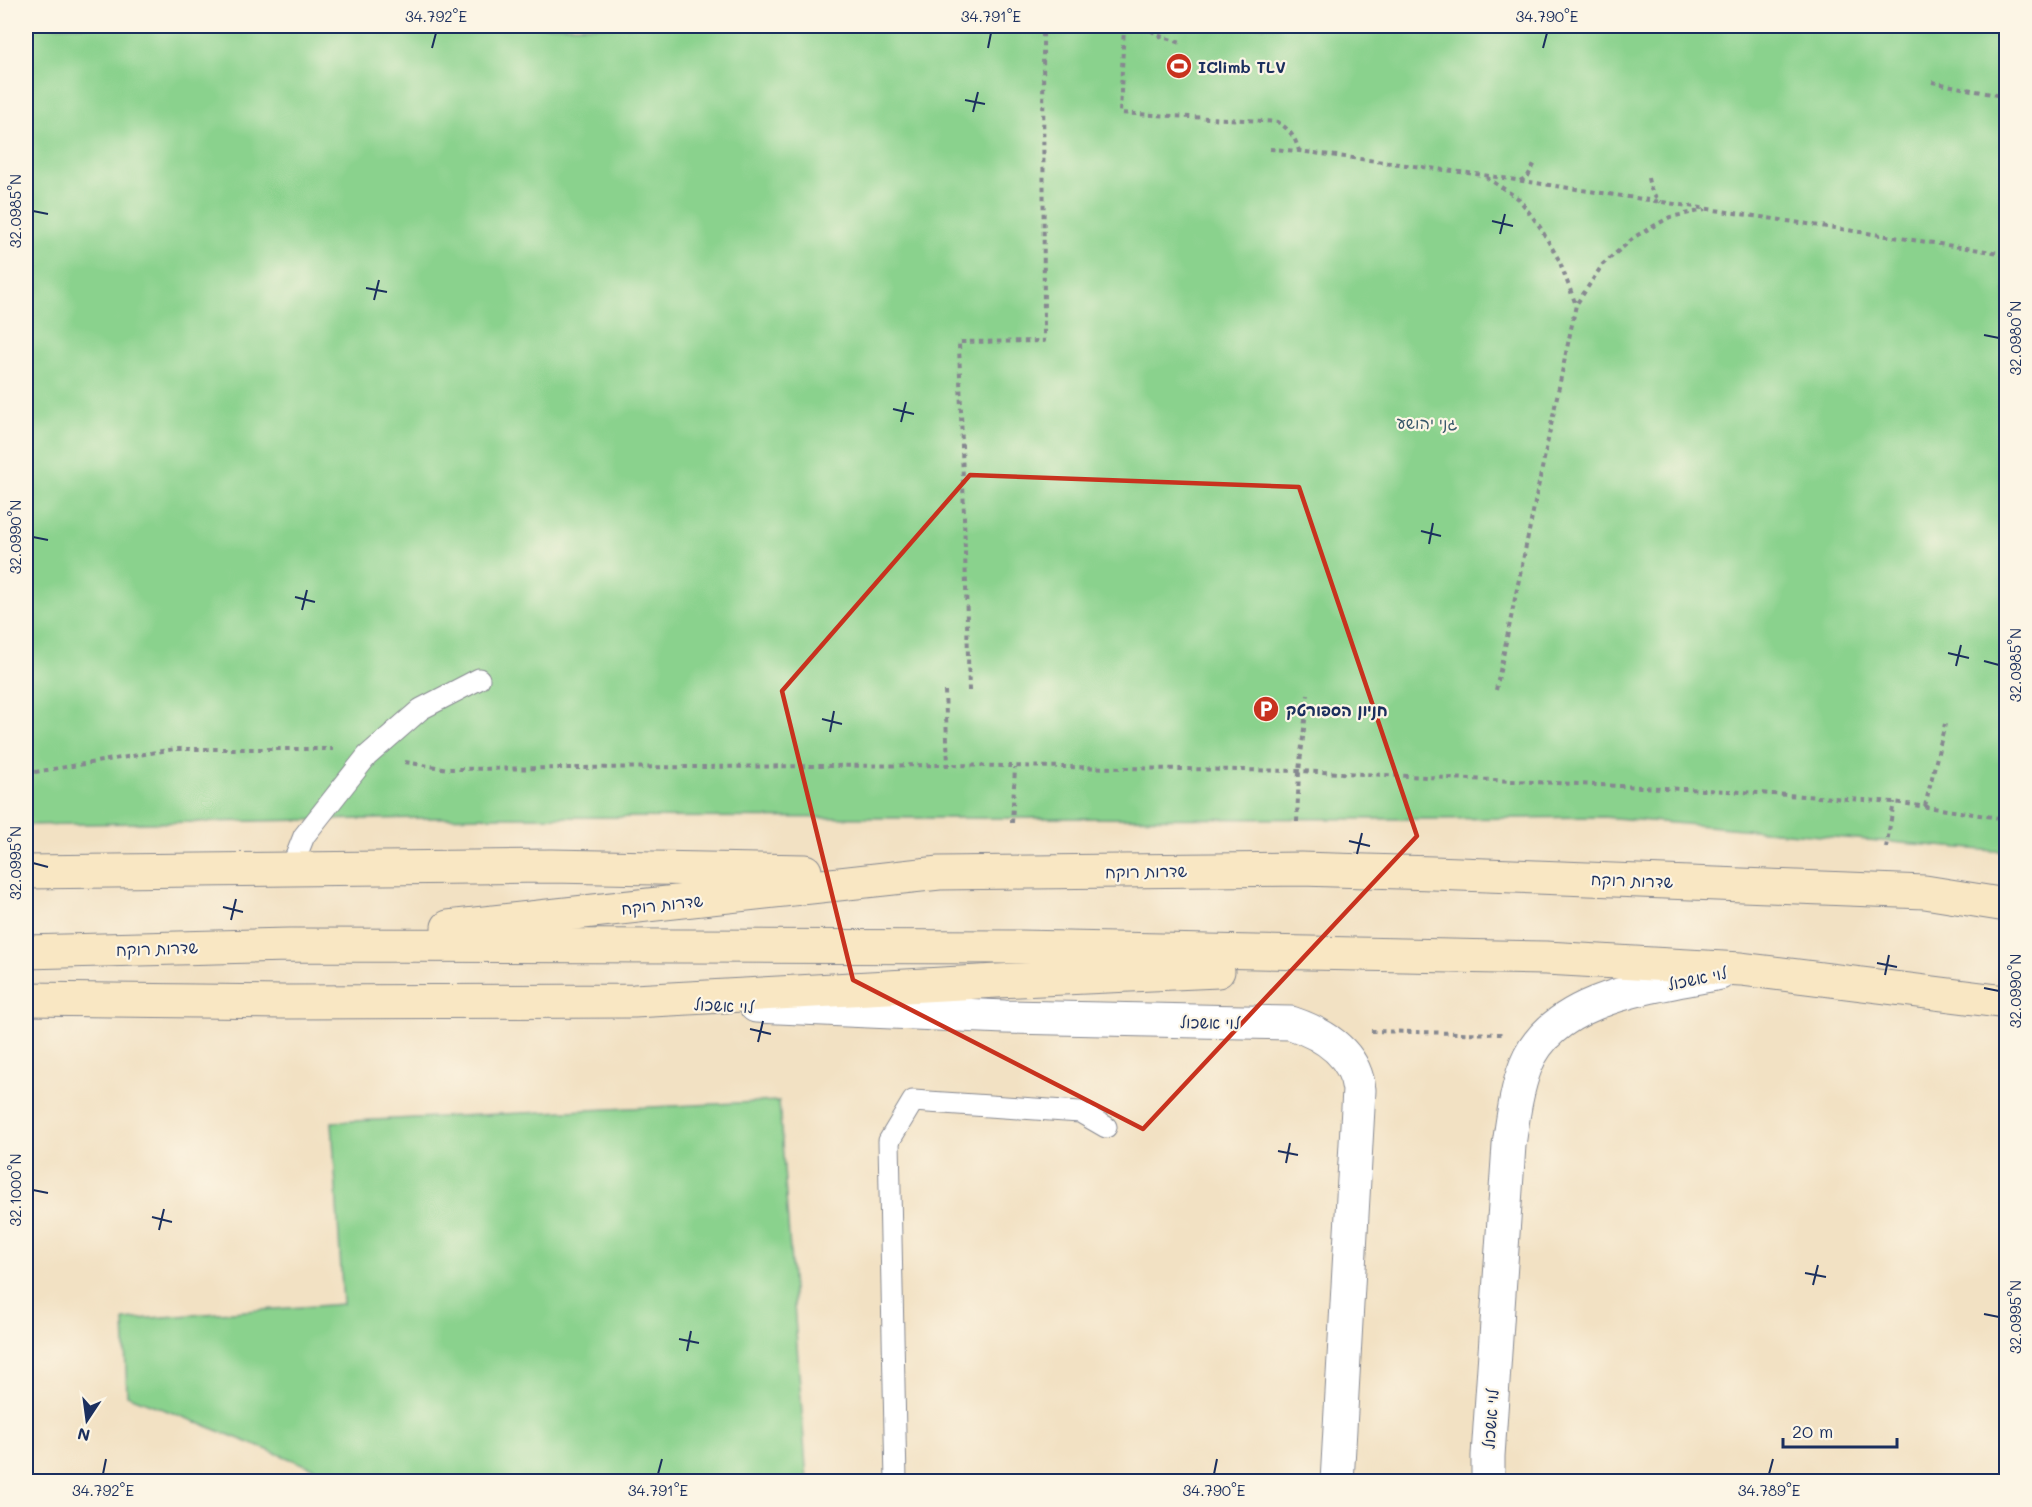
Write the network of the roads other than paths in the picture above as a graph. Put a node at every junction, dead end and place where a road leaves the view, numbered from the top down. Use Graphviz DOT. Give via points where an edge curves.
graph roads {
  1 [pos="479,679"];
  2 [pos="291,869"];
  3 [pos="26,872"];
  4 [pos="939,873"];
  5 [pos="2007,905"];
  6 [pos="288,945"];
  7 [pos="33,952"];
  8 [pos="1546,958"];
  9 [pos="1741,969"];
  10 [pos="26,999"];
  11 [pos="634,1001"];
  12 [pos="2007,1002"];
  13 [pos="1106,1127"];
  14 [pos="896,1482"];
  15 [pos="1337,1482"];
  16 [pos="1488,1482"];
  1 -- 2 [label="lane" via="421,710 367,756 304,836"];
  2 -- 3 [label="main road"];
  2 -- 4 [label="main road" via="551,866"];
  4 -- 5 [label="main road, שדרות רוקח" via="1301,869 1421,872 1925,892"];
  4 -- 6 [label="main road, שדרות רוקח"];
  6 -- 7 [label="main road, שדרות רוקח"];
  6 -- 8 [label="main road, שדרות רוקח" via="1021,947"];
  8 -- 9 [label="main road, שדרות רוקח"];
  8 -- 11 [label="main road" via="1009,980"];
  9 -- 12 [label="main road, שדרות רוקח"];
  9 -- 16 [label="street, לוי אשכול" via="1638,990 1580,1008 1544,1035 1526,1063 1515,1101 1509,1145"];
  10 -- 11 [label="main road"];
  11 -- 15 [label="street, לוי אשכול" via="1005,1017 1291,1023 1331,1042 1347,1057 1358,1077 1359,1090"];
  13 -- 14 [label="lane" via="1080,1112 913,1101 889,1141"];
}
